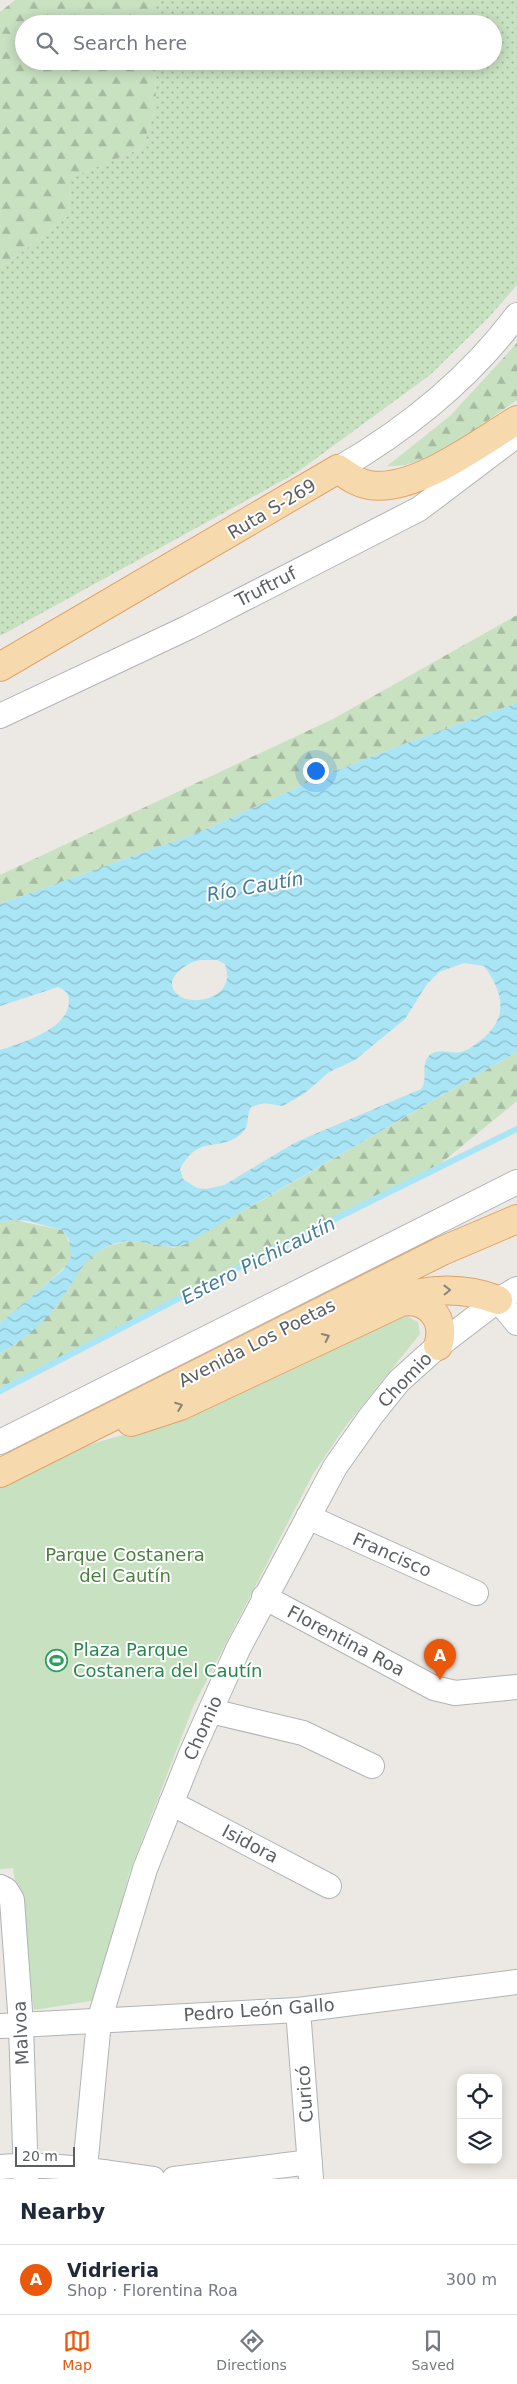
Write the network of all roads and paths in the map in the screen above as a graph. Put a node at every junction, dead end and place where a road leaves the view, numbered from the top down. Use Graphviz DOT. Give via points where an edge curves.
graph roads {
  1 [pos="517,315"];
  2 [pos="517,420"];
  3 [pos="517,435"];
  4 [pos="338,469"];
  5 [pos="0,668"];
  6 [pos="0,716"];
  7 [pos="517,1182"];
  8 [pos="517,1219"];
  9 [pos="508,1295"];
  10 [pos="400,1302"];
  11 [pos="517,1323"];
  12 [pos="438,1346"];
  13 [pos="81,1431"];
  14 [pos="0,1442"];
  15 [pos="0,1473"];
  16 [pos="308,1517"];
  17 [pos="476,1593"];
  18 [pos="264,1596"];
  19 [pos="517,1687"];
  20 [pos="211,1711"];
  21 [pos="372,1766"];
  22 [pos="171,1803"];
  23 [pos="330,1886"];
  24 [pos="3,1888"];
  25 [pos="517,1982"];
  26 [pos="298,2010"];
  27 [pos="99,2021"];
  28 [pos="11,2026"];
  29 [pos="0,2167"];
  30 [pos="85,2168"];
  31 [pos="311,2171"];
  32 [pos="26,2172"];
  33 [pos="153,2179"];
  34 [pos="174,2179"];
  1 -- 4 [label="street, Ruta S-269" via="480,359 425,411 376,447"];
  2 -- 4 [label="main road" via="410,481 389,486 368,485"];
  3 -- 6 [label="street, Truftruf" via="419,509 189,627"];
  4 -- 5 [label="main road, Ruta S-269"];
  7 -- 14 [label="street"];
  8 -- 13 [label="main road, Avenida Los Poetas" via="442,1251"];
  10 -- 9 [label="main road, one-way" via="420,1293 449,1290"];
  9 -- 11 [label="street"];
  9 -- 12 [label="street, Chomio"];
  10 -- 12 [label="main road" via="418,1302 434,1312 441,1328"];
  13 -- 10 [label="main road, one-way" via="132,1422 180,1406"];
  12 -- 16 [label="street, Chomio" via="399,1381 371,1416 335,1467"];
  13 -- 15 [label="main road, Avenida Los Poetas"];
  16 -- 17 [label="street, Francisco"];
  16 -- 18 [label="street, Chomio"];
  18 -- 19 [label="street, Florentina Roa" via="434,1688 456,1693"];
  18 -- 20 [label="street, Chomio"];
  20 -- 21 [label="street" via="303,1733"];
  20 -- 22 [label="street, Chomio"];
  22 -- 23 [label="street, Isidora"];
  22 -- 27 [label="street, Chomio" via="145,1870"];
  24 -- 28 [label="street, Malvoa" via="12,1900"];
  25 -- 26 [label="street, Pedro León Gallo"];
  26 -- 27 [label="street, Pedro León Gallo"];
  26 -- 31 [label="street, Curicó"];
  27 -- 28 [label="street, Pedro León Gallo"];
  27 -- 30 [label="street, Chomio"];
  28 -- 32 [label="street, Malvoa"];
  29 -- 32 [label="street"];
  30 -- 32 [label="street"];
  30 -- 33 [label="street"];
  31 -- 34 [label="street"];
}
